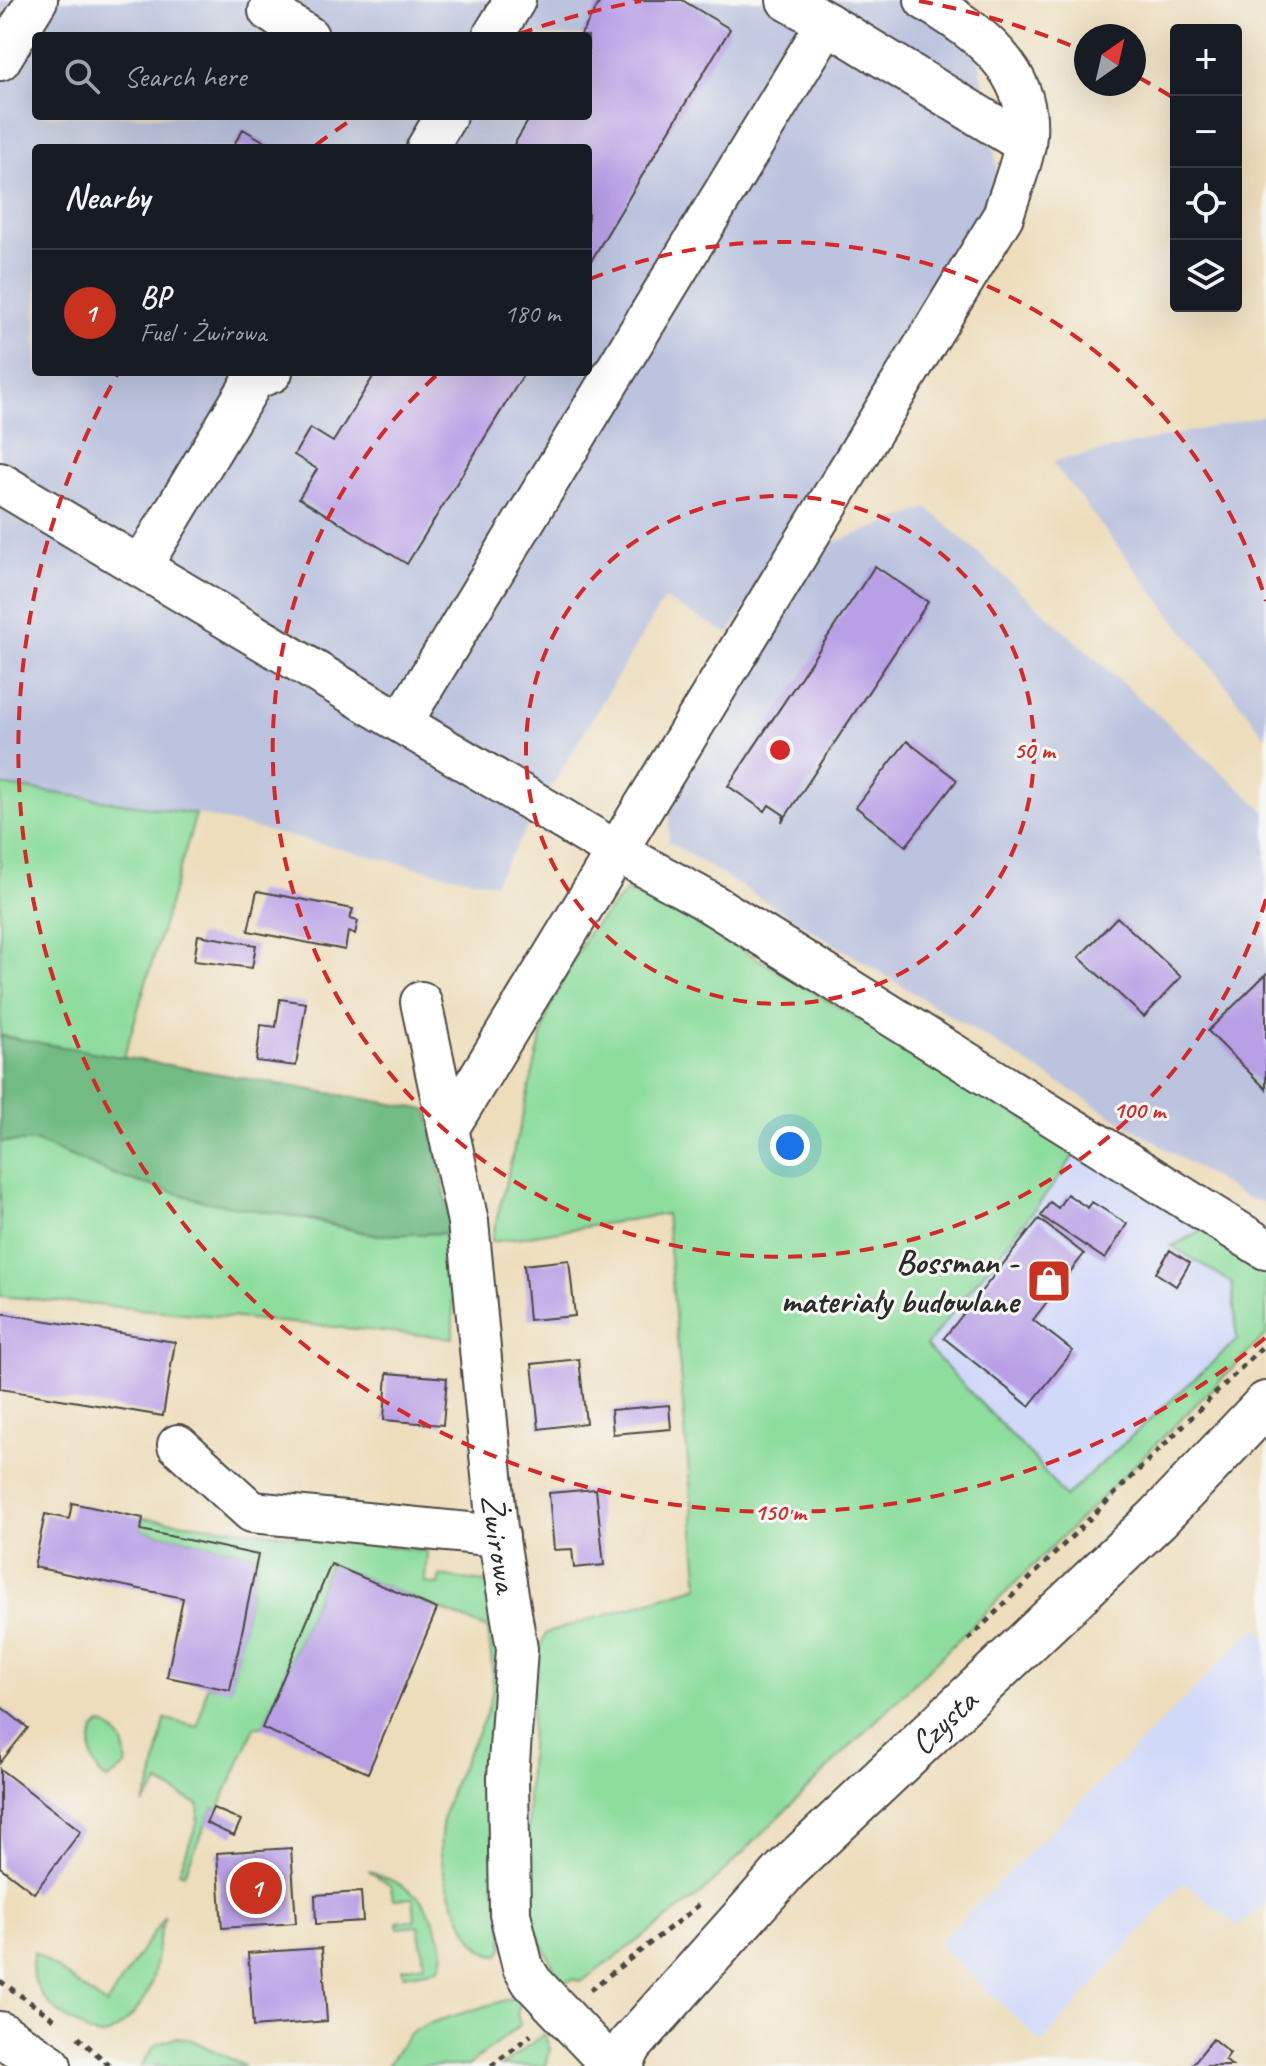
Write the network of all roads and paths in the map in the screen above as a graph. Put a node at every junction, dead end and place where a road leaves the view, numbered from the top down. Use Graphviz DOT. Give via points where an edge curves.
graph roads {
  1 [pos="37,0"];
  2 [pos="515,0"];
  3 [pos="787,0"];
  4 [pos="925,0"];
  5 [pos="260,4"];
  6 [pos="827,23"];
  7 [pos="302,32"];
  8 [pos="495,32"];
  9 [pos="0,60"];
  10 [pos="1025,144"];
  11 [pos="262,376"];
  12 [pos="0,483"];
  13 [pos="142,565"];
  14 [pos="402,722"];
  15 [pos="614,850"];
  16 [pos="421,1002"];
  17 [pos="449,1127"];
  18 [pos="1266,1249"];
  19 [pos="1266,1404"];
  20 [pos="178,1445"];
  21 [pos="499,1536"];
  22 [pos="540,2027"];
  23 [pos="0,2034"];
  24 [pos="610,2059"];
  25 [pos="49,2066"];
  26 [pos="491,2066"];
  1 -- 9 [label="street"];
  2 -- 8 [label="street"];
  3 -- 6 [label="street"];
  4 -- 10 [label="street" via="1001,54 1026,109"];
  5 -- 7 [label="street"];
  6 -- 10 [label="street"];
  6 -- 14 [label="street"];
  10 -- 15 [label="street" via="1003,216"];
  11 -- 13 [label="street" via="254,379"];
  12 -- 13 [label="street"];
  13 -- 14 [label="street"];
  14 -- 15 [label="street"];
  15 -- 17 [label="street"];
  15 -- 18 [label="street" via="704,899"];
  16 -- 17 [label="street, Żwirowa"];
  17 -- 21 [label="street, Żwirowa" via="468,1222"];
  19 -- 24 [label="main road, Czysta" via="1158,1518 786,1870"];
  20 -- 21 [label="street" via="252,1512"];
  21 -- 24 [label="street, Żwirowa" via="517,1649 508,1777 510,1914 532,1982"];
  22 -- 26 [label="path"];
  23 -- 25 [label="main road"];
}
